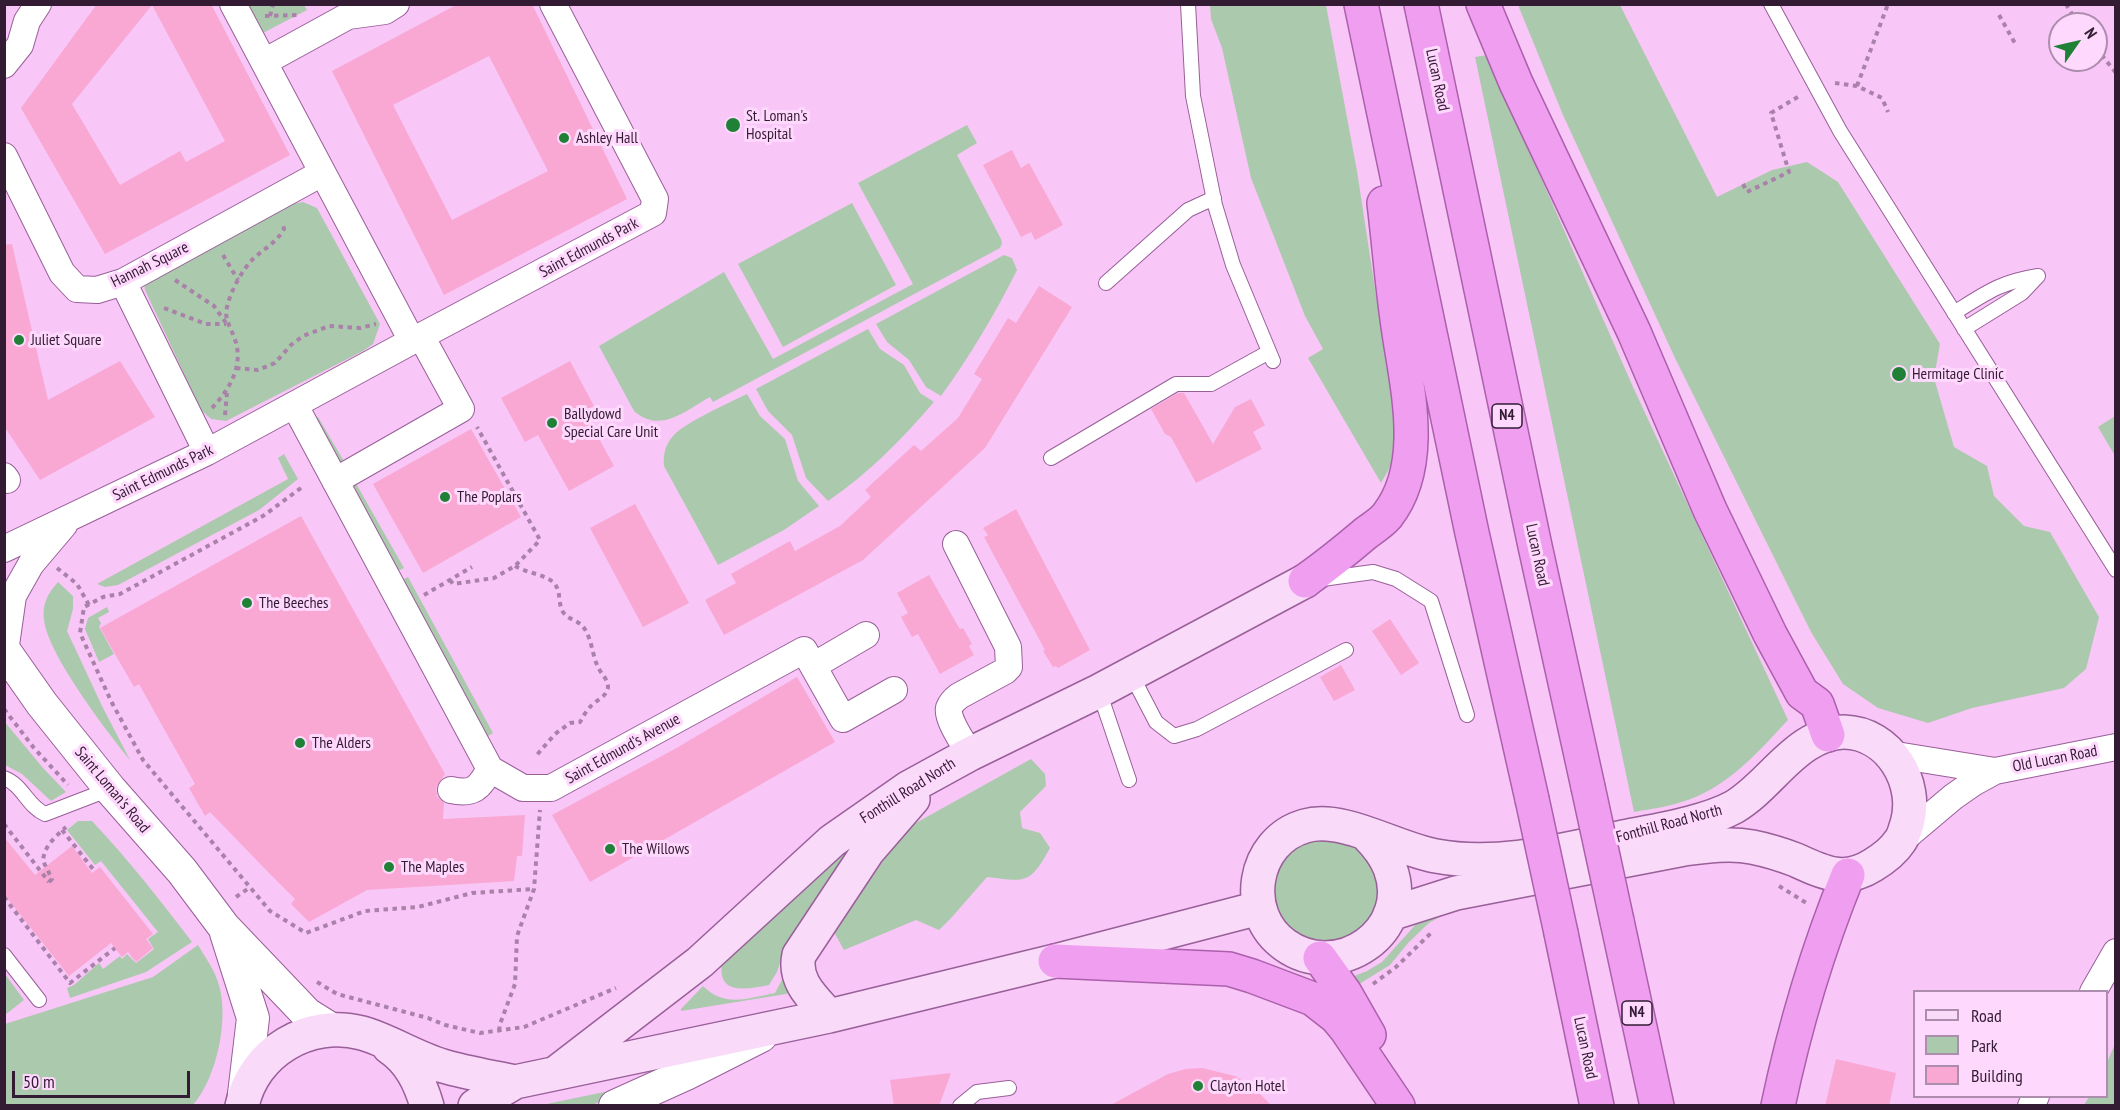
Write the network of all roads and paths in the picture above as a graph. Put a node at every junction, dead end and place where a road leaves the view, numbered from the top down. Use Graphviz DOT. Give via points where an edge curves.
graph roads {
  1 [pos="38,4"];
  2 [pos="233,4"];
  3 [pos="273,4"];
  4 [pos="396,4"];
  5 [pos="553,4"];
  6 [pos="1188,4"];
  7 [pos="1421,4"];
  8 [pos="1484,4"];
  9 [pos="1772,4"];
  10 [pos="1888,4"];
  11 [pos="1361,6"];
  12 [pos="306,15"];
  13 [pos="1999,15"];
  14 [pos="270,16"];
  15 [pos="256,17"];
  16 [pos="2016,45"];
  17 [pos="264,62"];
  18 [pos="4,65"];
  19 [pos="1857,86"];
  20 [pos="1816,88"];
  21 [pos="1888,112"];
  22 [pos="4,156"];
  23 [pos="322,173"];
  24 [pos="1743,183"];
  25 [pos="1214,198"];
  26 [pos="274,200"];
  27 [pos="160,262"];
  28 [pos="123,282"];
  29 [pos="1106,283"];
  30 [pos="398,313"];
  31 [pos="1954,313"];
  32 [pos="139,316"];
  33 [pos="227,324"];
  34 [pos="1964,329"];
  35 [pos="417,338"];
  36 [pos="236,368"];
  37 [pos="295,406"];
  38 [pos="461,409"];
  39 [pos="191,421"];
  40 [pos="207,452"];
  41 [pos="1051,458"];
  42 [pos="335,481"];
  43 [pos="301,488"];
  44 [pos="70,518"];
  45 [pos="956,544"];
  46 [pos="4,549"];
  47 [pos="54,565"];
  48 [pos="515,566"];
  49 [pos="472,567"];
  50 [pos="2115,570"];
  51 [pos="450,580"];
  52 [pos="1305,581"];
  53 [pos="423,595"];
  54 [pos="89,605"];
  55 [pos="866,635"];
  56 [pos="1346,650"];
  57 [pos="5,651"];
  58 [pos="813,666"];
  59 [pos="1131,674"];
  60 [pos="894,690"];
  61 [pos="1099,691"];
  62 [pos="4,709"];
  63 [pos="1467,715"];
  64 [pos="1828,735"];
  65 [pos="2115,747"];
  66 [pos="970,754"];
  67 [pos="1890,754"];
  68 [pos="535,757"];
  69 [pos="490,769"];
  70 [pos="1995,771"];
  71 [pos="938,772"];
  72 [pos="4,778"];
  73 [pos="1129,780"];
  74 [pos="69,786"];
  75 [pos="110,789"];
  76 [pos="451,790"];
  77 [pos="531,806"];
  78 [pos="4,824"];
  79 [pos="68,825"];
  80 [pos="62,830"];
  81 [pos="1367,835"];
  82 [pos="1902,840"];
  83 [pos="93,869"];
  84 [pos="1848,875"];
  85 [pos="249,887"];
  86 [pos="534,889"];
  87 [pos="4,897"];
  88 [pos="1259,908"];
  89 [pos="1390,914"];
  90 [pos="233,916"];
  91 [pos="115,948"];
  92 [pos="2115,952"];
  93 [pos="4,955"];
  94 [pos="1320,958"];
  95 [pos="1055,961"];
  96 [pos="312,979"];
  97 [pos="622,986"];
  98 [pos="2094,990"];
  99 [pos="39,1000"];
  100 [pos="829,1016"];
  101 [pos="783,1025"];
  102 [pos="331,1029"];
  103 [pos="499,1031"];
  104 [pos="378,1040"];
  105 [pos="557,1072"];
  106 [pos="515,1082"];
  107 [pos="1009,1088"];
  108 [pos="243,1100"];
  109 [pos="427,1106"];
  110 [pos="475,1106"];
  111 [pos="615,1106"];
  112 [pos="960,1106"];
  113 [pos="1398,1106"];
  114 [pos="1597,1106"];
  115 [pos="1658,1106"];
  116 [pos="1778,1106"];
  1 -- 18 [label="street" via="27,21 20,45"];
  2 -- 17 [label="street"];
  3 -- 14 [label="path"];
  4 -- 17 [label="street" via="385,10 348,16"];
  5 -- 35 [label="street, Saint Edmunds Park" via="655,199 653,213"];
  6 -- 25 [label="lane" via="1193,96"];
  7 -- 115 [label="highway, Lucan Road / N4, bridge" via="1527,512"];
  8 -- 64 [label="highway" via="1516,83 1634,332 1710,510 1770,634 1803,693 1816,704"];
  9 -- 20 [label="lane"];
  10 -- 19 [label="path"];
  11 -- 52 [label="highway" via="1410,405 1409,464 1387,516"];
  11 -- 114 [label="highway, Lucan Road, bridge"];
  12 -- 14 [label="path"];
  13 -- 16 [label="path"];
  14 -- 15 [label="path"];
  17 -- 23 [label="street"];
  19 -- 20 [label="path" via="1826,82"];
  19 -- 21 [label="path" via="1882,98"];
  20 -- 24 [label="path" via="1771,113 1789,172 1747,192"];
  20 -- 31 [label="lane"];
  22 -- 28 [label="street, Hannah Square" via="62,273 77,289 97,290"];
  23 -- 26 [label="street, Hannah Square"];
  23 -- 30 [label="street"];
  25 -- 29 [label="lane" via="1188,210"];
  25 -- 41 [label="lane" via="1233,265 1271,357 1212,384 1176,384"];
  26 -- 27 [label="street, Hannah Square"];
  26 -- 33 [label="path" via="284,229 238,280 227,307"];
  27 -- 28 [label="street, Hannah Square"];
  27 -- 33 [label="path" via="168,275 214,306"];
  28 -- 32 [label="street"];
  30 -- 35 [label="street"];
  30 -- 36 [label="path" via="372,326 329,326 303,336 275,363 258,370"];
  31 -- 34 [label="lane"];
  31 -- 34 [label="lane" via="1999,285 2038,276 2022,293"];
  32 -- 33 [label="path" via="159,306 206,324"];
  32 -- 39 [label="street"];
  33 -- 36 [label="path" via="239,356"];
  34 -- 50 [label="lane"];
  35 -- 37 [label="street, Saint Edmunds Park"];
  35 -- 38 [label="street"];
  36 -- 39 [label="path" via="227,392 211,410"];
  37 -- 40 [label="street, Saint Edmunds Park"];
  37 -- 42 [label="street"];
  38 -- 42 [label="street"];
  38 -- 48 [label="path" via="472,417 540,540"];
  39 -- 40 [label="street"];
  40 -- 44 [label="street, Saint Edmunds Park"];
  42 -- 69 [label="street"];
  43 -- 54 [label="path" via="263,516 120,594"];
  44 -- 46 [label="street, Saint Edmunds Park"];
  44 -- 57 [label="street, Saint Edmunds Park" via="31,564 14,596"];
  45 -- 66 [label="street" via="1008,647 1009,667 959,696 949,708 951,720"];
  47 -- 54 [label="path" via="77,584"];
  48 -- 51 [label="path" via="495,578 453,584"];
  48 -- 68 [label="path" via="549,579 560,591 561,608 585,629 608,686 606,694 590,706 580,722 570,723 555,734"];
  49 -- 51 [label="path"];
  51 -- 53 [label="path"];
  52 -- 59 [label="main road, Fonthill Road North"];
  52 -- 63 [label="lane" via="1373,572 1396,579 1431,601"];
  54 -- 85 [label="path" via="84,607 80,633 143,760"];
  55 -- 58 [label="street"];
  56 -- 59 [label="lane" via="1197,729 1174,736 1156,722"];
  57 -- 75 [label="street, Saint Loman's Road"];
  58 -- 60 [label="street" via="843,719"];
  58 -- 69 [label="street, Saint Edmund's Avenue" via="804,650 551,788 523,788"];
  59 -- 61 [label="main road, Fonthill Road North"];
  61 -- 66 [label="main road, Fonthill Road North"];
  61 -- 73 [label="lane"];
  62 -- 74 [label="path"];
  64 -- 67 [label="main road, Fonthill Road North" via="1843,732 1871,738"];
  64 -- 81 [label="main road, Fonthill Road North" via="1797,751 1734,807 1650,832 1509,859 1435,856"];
  65 -- 70 [label="street, Old Lucan Road"];
  66 -- 71 [label="main road, Fonthill Road North"];
  67 -- 70 [label="street, Old Lucan Road"];
  67 -- 82 [label="main road, Fonthill Road North" via="1905,775 1911,796"];
  69 -- 76 [label="street" via="481,785 465,793"];
  70 -- 82 [label="street, Old Lucan Road" via="1953,797"];
  71 -- 100 [label="main road" via="868,851 799,955 797,970 802,982"];
  71 -- 105 [label="main road, Fonthill Road North" via="832,841 700,962"];
  72 -- 75 [label="lane" via="19,787 45,814"];
  75 -- 90 [label="street, Saint Loman's Road" via="182,871"];
  77 -- 86 [label="path" via="540,808"];
  78 -- 80 [label="path" via="49,882 52,879 43,857"];
  79 -- 80 [label="path"];
  80 -- 83 [label="path"];
  81 -- 88 [label="main road, Fonthill Road North" via="1338,824 1320,823 1289,832 1262,865 1257,892"];
  81 -- 89 [label="main road" via="1383,853 1391,870 1394,899"];
  82 -- 84 [label="main road" via="1880,861"];
  84 -- 89 [label="main road, Fonthill Road North" via="1829,874 1751,847 1717,845 1456,893"];
  84 -- 116 [label="highway" via="1811,973"];
  85 -- 86 [label="path" via="270,911 306,933 365,911 418,907 472,893"];
  85 -- 90 [label="path" via="235,897"];
  86 -- 103 [label="path" via="517,936 515,984"];
  87 -- 91 [label="path" via="70,983"];
  88 -- 94 [label="main road" via="1265,922 1285,945"];
  88 -- 95 [label="main road, Fonthill Road North"];
  89 -- 94 [label="main road" via="1386,925 1360,950"];
  90 -- 102 [label="street, Saint Loman's Road" via="307,1014"];
  90 -- 108 [label="street, Saint Loman's Road" via="253,1018"];
  92 -- 98 [label="street"];
  93 -- 99 [label="lane"];
  94 -- 113 [label="highway" via="1376,1047"];
  95 -- 100 [label="main road, Fonthill Road North"];
  95 -- 113 [label="highway" via="1229,969 1313,999 1346,1029"];
  96 -- 103 [label="path" via="337,994 444,1025 480,1033"];
  97 -- 103 [label="path" via="524,1027"];
  100 -- 101 [label="main road, Fonthill Road North"];
  101 -- 105 [label="main road, Fonthill Road North"];
  101 -- 111 [label="street"];
  102 -- 104 [label="main road, Fonthill Road North"];
  102 -- 108 [label="main road, Fonthill Road North" via="305,1034 277,1049 255,1071"];
  104 -- 106 [label="main road, Fonthill Road North" via="442,1066"];
  104 -- 109 [label="main road, Fonthill Road North" via="406,1062 421,1085"];
  105 -- 106 [label="main road, Fonthill Road North"];
  106 -- 110 [label="main road, Fonthill Road North"];
  107 -- 112 [label="lane" via="977,1092"];
}
